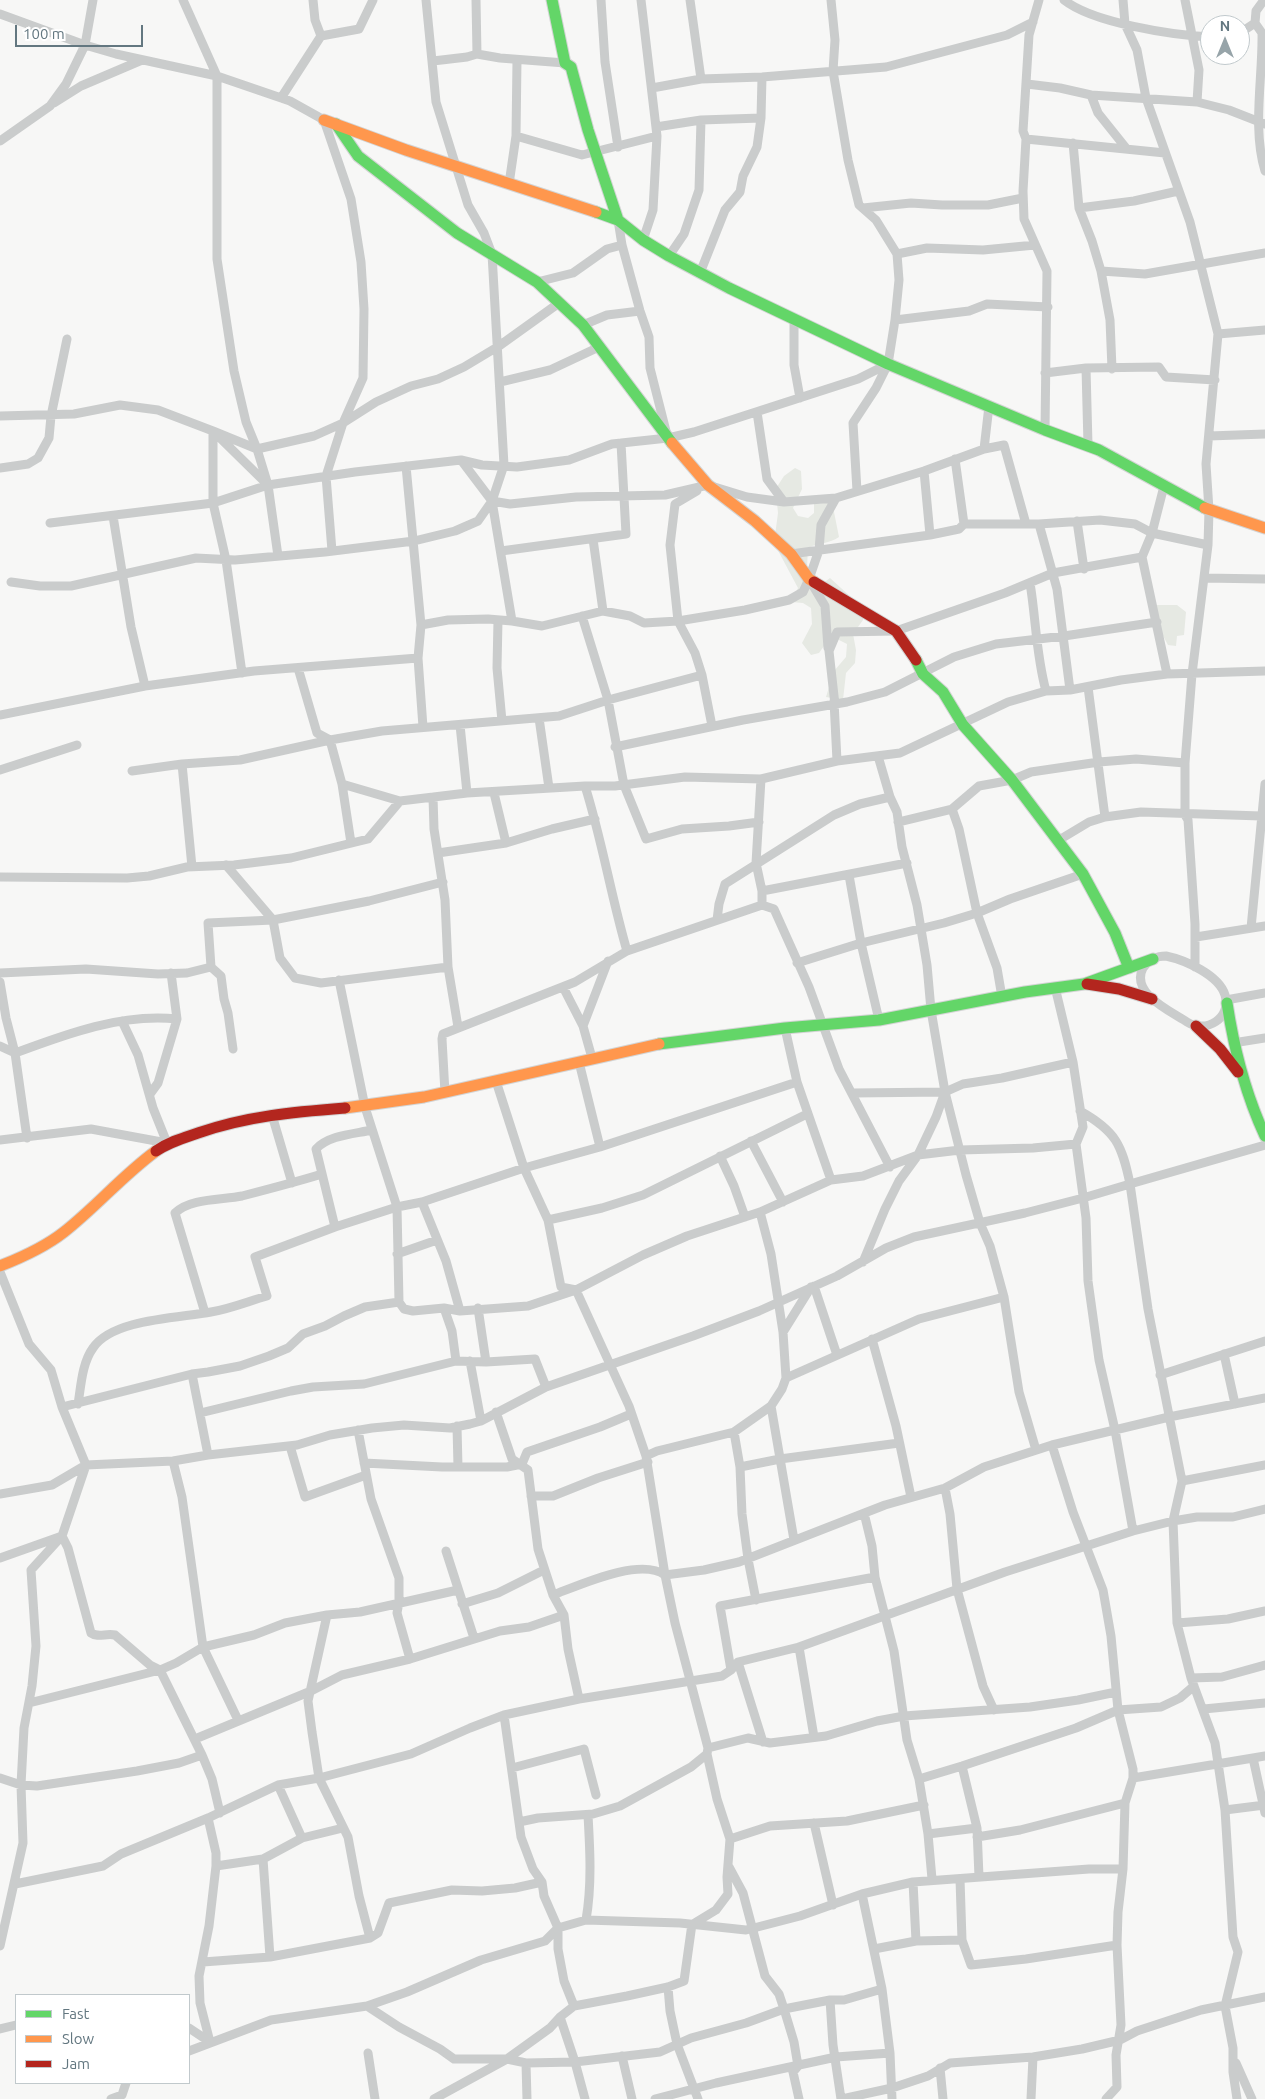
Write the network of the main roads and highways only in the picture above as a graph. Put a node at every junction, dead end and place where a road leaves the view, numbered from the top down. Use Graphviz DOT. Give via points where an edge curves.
graph roads {
  1 [pos="552,0"];
  2 [pos="324,120"];
  3 [pos="336,124"];
  4 [pos="618,220"];
  5 [pos="1265,528"];
  6 [pos="1153,959"];
  7 [pos="1129,968"];
  8 [pos="1084,984"];
  9 [pos="1152,999"];
  10 [pos="1226,1002"];
  11 [pos="1196,1026"];
  12 [pos="1240,1075"];
  13 [pos="1265,1136"];
  14 [pos="0,1266"];
  1 -- 4 [label="main road" via="565,63 571,67"];
  2 -- 3 [label="main road"];
  3 -- 4 [label="main road"];
  3 -- 7 [label="main road" via="358,156 457,233 537,282 583,325 668,438 708,485 791,554 809,579 896,631 923,674 943,692 963,725 1012,780 1083,874 1115,933"];
  4 -- 5 [label="main road" via="643,240 700,273 888,364 1088,445 1209,510"];
  6 -- 7 [label="main road"];
  7 -- 8 [label="main road"];
  8 -- 9 [label="main road"];
  8 -- 14 [label="main road" via="879,1020 784,1028 647,1046 445,1093 365,1107 230,1122 167,1143 134,1168 64,1232 28,1255"];
  10 -- 12 [label="main road"];
  11 -- 12 [label="main road"];
  12 -- 13 [label="main road"];
}
